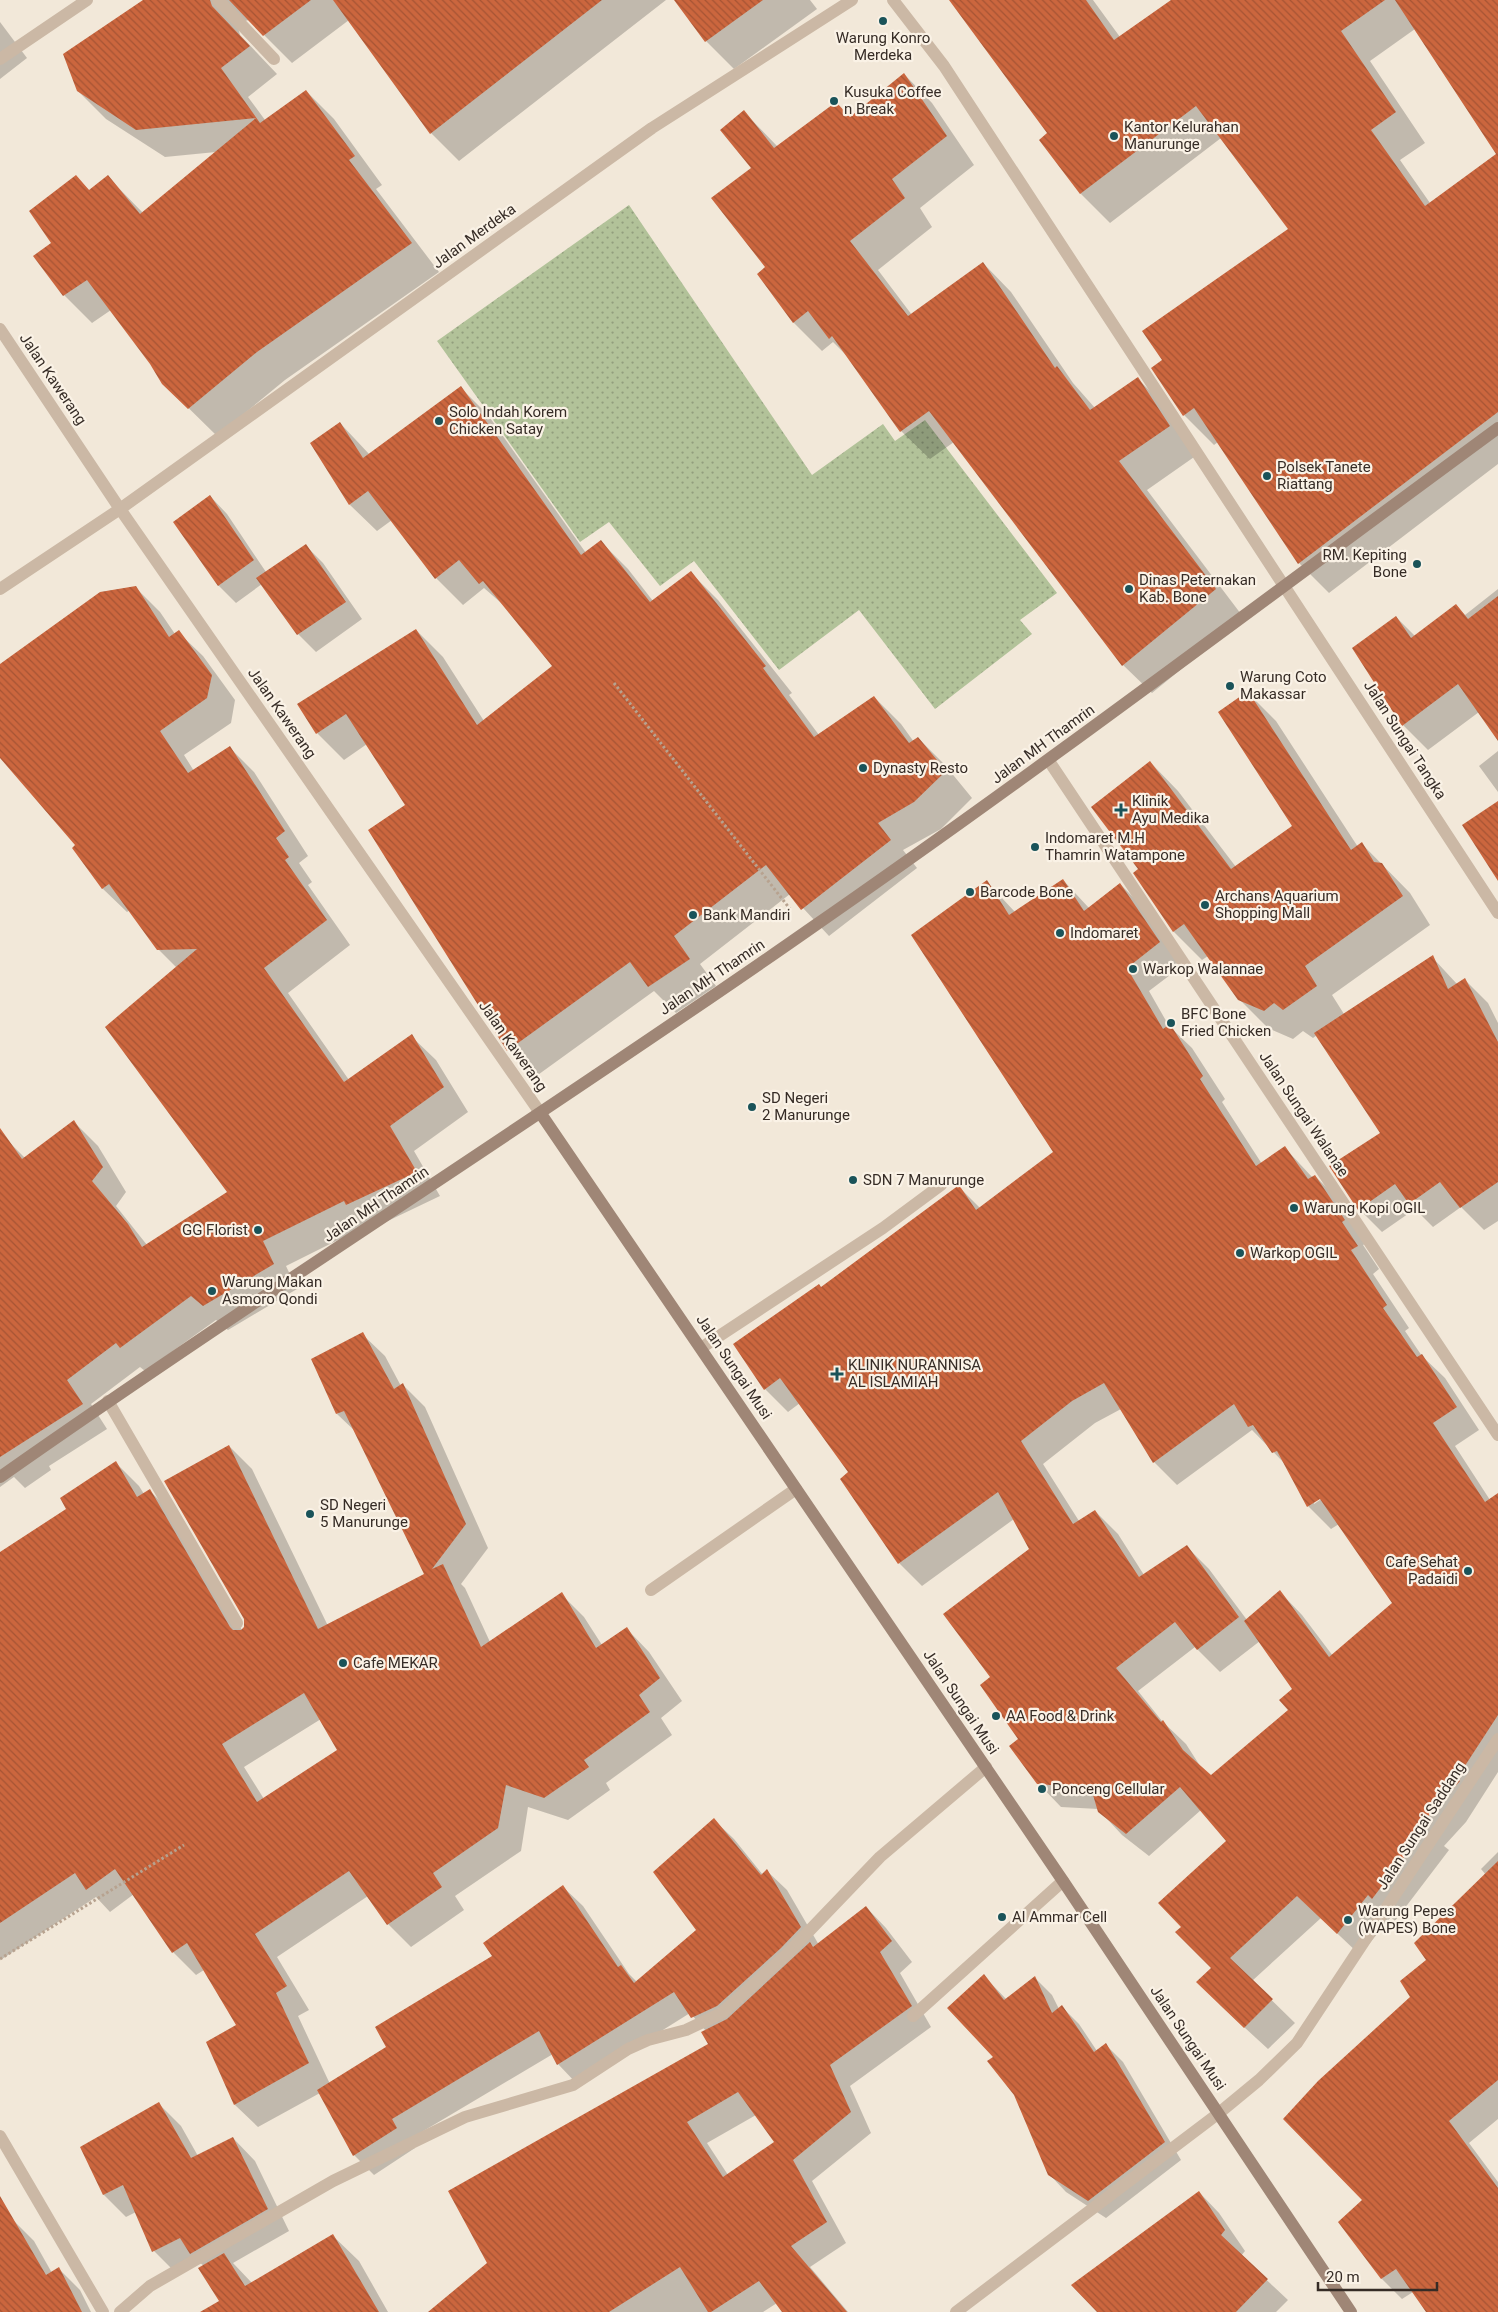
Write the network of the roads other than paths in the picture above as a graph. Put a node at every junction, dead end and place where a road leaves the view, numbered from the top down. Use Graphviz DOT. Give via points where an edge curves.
graph roads {
  1 [pos="87,0"];
  2 [pos="218,0"];
  3 [pos="852,0"];
  4 [pos="893,0"];
  5 [pos="0,59"];
  6 [pos="274,59"];
  7 [pos="0,329"];
  8 [pos="1498,428"];
  9 [pos="120,509"];
  10 [pos="1284,585"];
  11 [pos="0,589"];
  12 [pos="1049,761"];
  13 [pos="1498,914"];
  14 [pos="541,1114"];
  15 [pos="941,1185"];
  16 [pos="701,1348"];
  17 [pos="108,1401"];
  18 [pos="1498,1435"];
  19 [pos="0,1476"];
  20 [pos="796,1489"];
  21 [pos="651,1590"];
  22 [pos="237,1623"];
  23 [pos="1498,1739"];
  24 [pos="986,1767"];
  25 [pos="1063,1881"];
  26 [pos="913,2016"];
  27 [pos="1219,2113"];
  28 [pos="0,2136"];
  29 [pos="103,2312"];
  30 [pos="120,2312"];
  31 [pos="956,2312"];
  32 [pos="1351,2312"];
  1 -- 5 [label="street"];
  2 -- 6 [label="street"];
  3 -- 9 [label="street, Jalan Merdeka" via="652,128"];
  4 -- 10 [label="street, Jalan Sungai Tangka" via="949,74"];
  7 -- 9 [label="street, Jalan Kawerang"];
  8 -- 10 [label="main road, Jalan MH Thamrin"];
  9 -- 11 [label="street, Jalan Merdeka"];
  9 -- 14 [label="street, Jalan Kawerang"];
  10 -- 12 [label="main road, Jalan MH Thamrin"];
  10 -- 13 [label="street, Jalan Sungai Tangka"];
  12 -- 14 [label="main road, Jalan MH Thamrin"];
  12 -- 18 [label="street, Jalan Sungai Walanae"];
  14 -- 16 [label="main road, Jalan Sungai Musi"];
  14 -- 17 [label="main road, Jalan MH Thamrin"];
  15 -- 16 [label="street" via="883,1228"];
  16 -- 20 [label="main road, Jalan Sungai Musi"];
  17 -- 19 [label="main road, Jalan MH Thamrin"];
  17 -- 22 [label="street"];
  20 -- 21 [label="street"];
  20 -- 24 [label="main road, Jalan Sungai Musi"];
  23 -- 27 [label="street, Jalan Sungai Saddang" via="1298,2043"];
  24 -- 25 [label="main road, Jalan Sungai Musi"];
  24 -- 30 [label="street" via="880,1857 787,1954 722,2013 686,2030 628,2049 573,2085 465,2117 333,2181 150,2286"];
  25 -- 26 [label="street"];
  25 -- 27 [label="main road, Jalan Sungai Musi"];
  27 -- 31 [label="street, Jalan Sungai Saddang"];
  27 -- 32 [label="main road, Jalan Sungai Musi"];
  28 -- 29 [label="street"];
}
